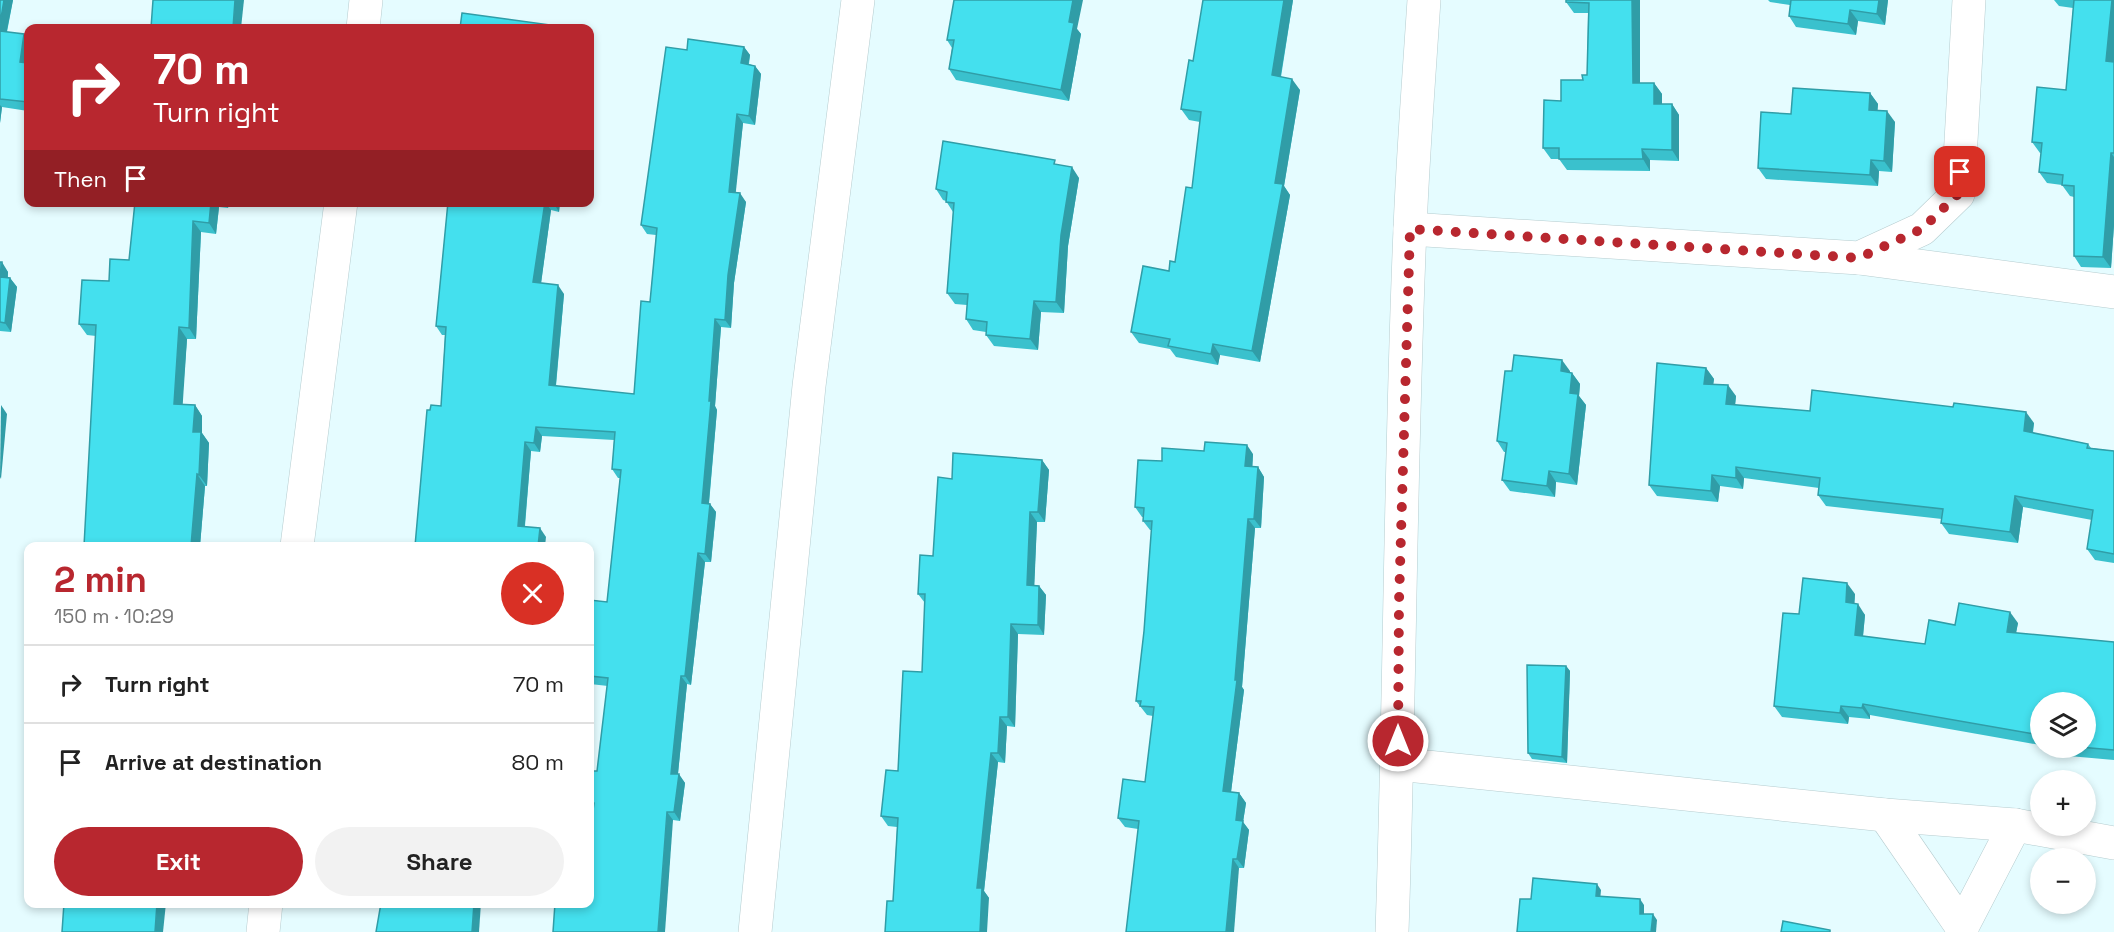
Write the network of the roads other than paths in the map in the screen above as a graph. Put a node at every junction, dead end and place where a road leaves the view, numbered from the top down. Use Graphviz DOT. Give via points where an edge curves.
graph roads {
  1 [pos="366,0"];
  2 [pos="858,0"];
  3 [pos="1424,0"];
  4 [pos="1969,0"];
  5 [pos="363,24"];
  6 [pos="340,207"];
  7 [pos="1410,229"];
  8 [pos="1859,258"];
  9 [pos="2114,292"];
  10 [pos="298,542"];
  11 [pos="1398,765"];
  12 [pos="1886,815"];
  13 [pos="2015,825"];
  14 [pos="2114,843"];
  15 [pos="265,908"];
  16 [pos="1962,929"];
  17 [pos="263,932"];
  18 [pos="755,932"];
  19 [pos="1392,932"];
  1 -- 5 [label="street"];
  2 -- 18 [label="street" via="809,386"];
  3 -- 7 [label="street"];
  4 -- 8 [label="street" via="1958,194 1922,229"];
  6 -- 10 [label="street"];
  7 -- 8 [label="street"];
  7 -- 11 [label="street"];
  8 -- 9 [label="street"];
  11 -- 12 [label="street"];
  11 -- 19 [label="street"];
  12 -- 13 [label="street"];
  12 -- 16 [label="street"];
  13 -- 14 [label="street"];
  13 -- 16 [label="street"];
  15 -- 17 [label="street"];
}
